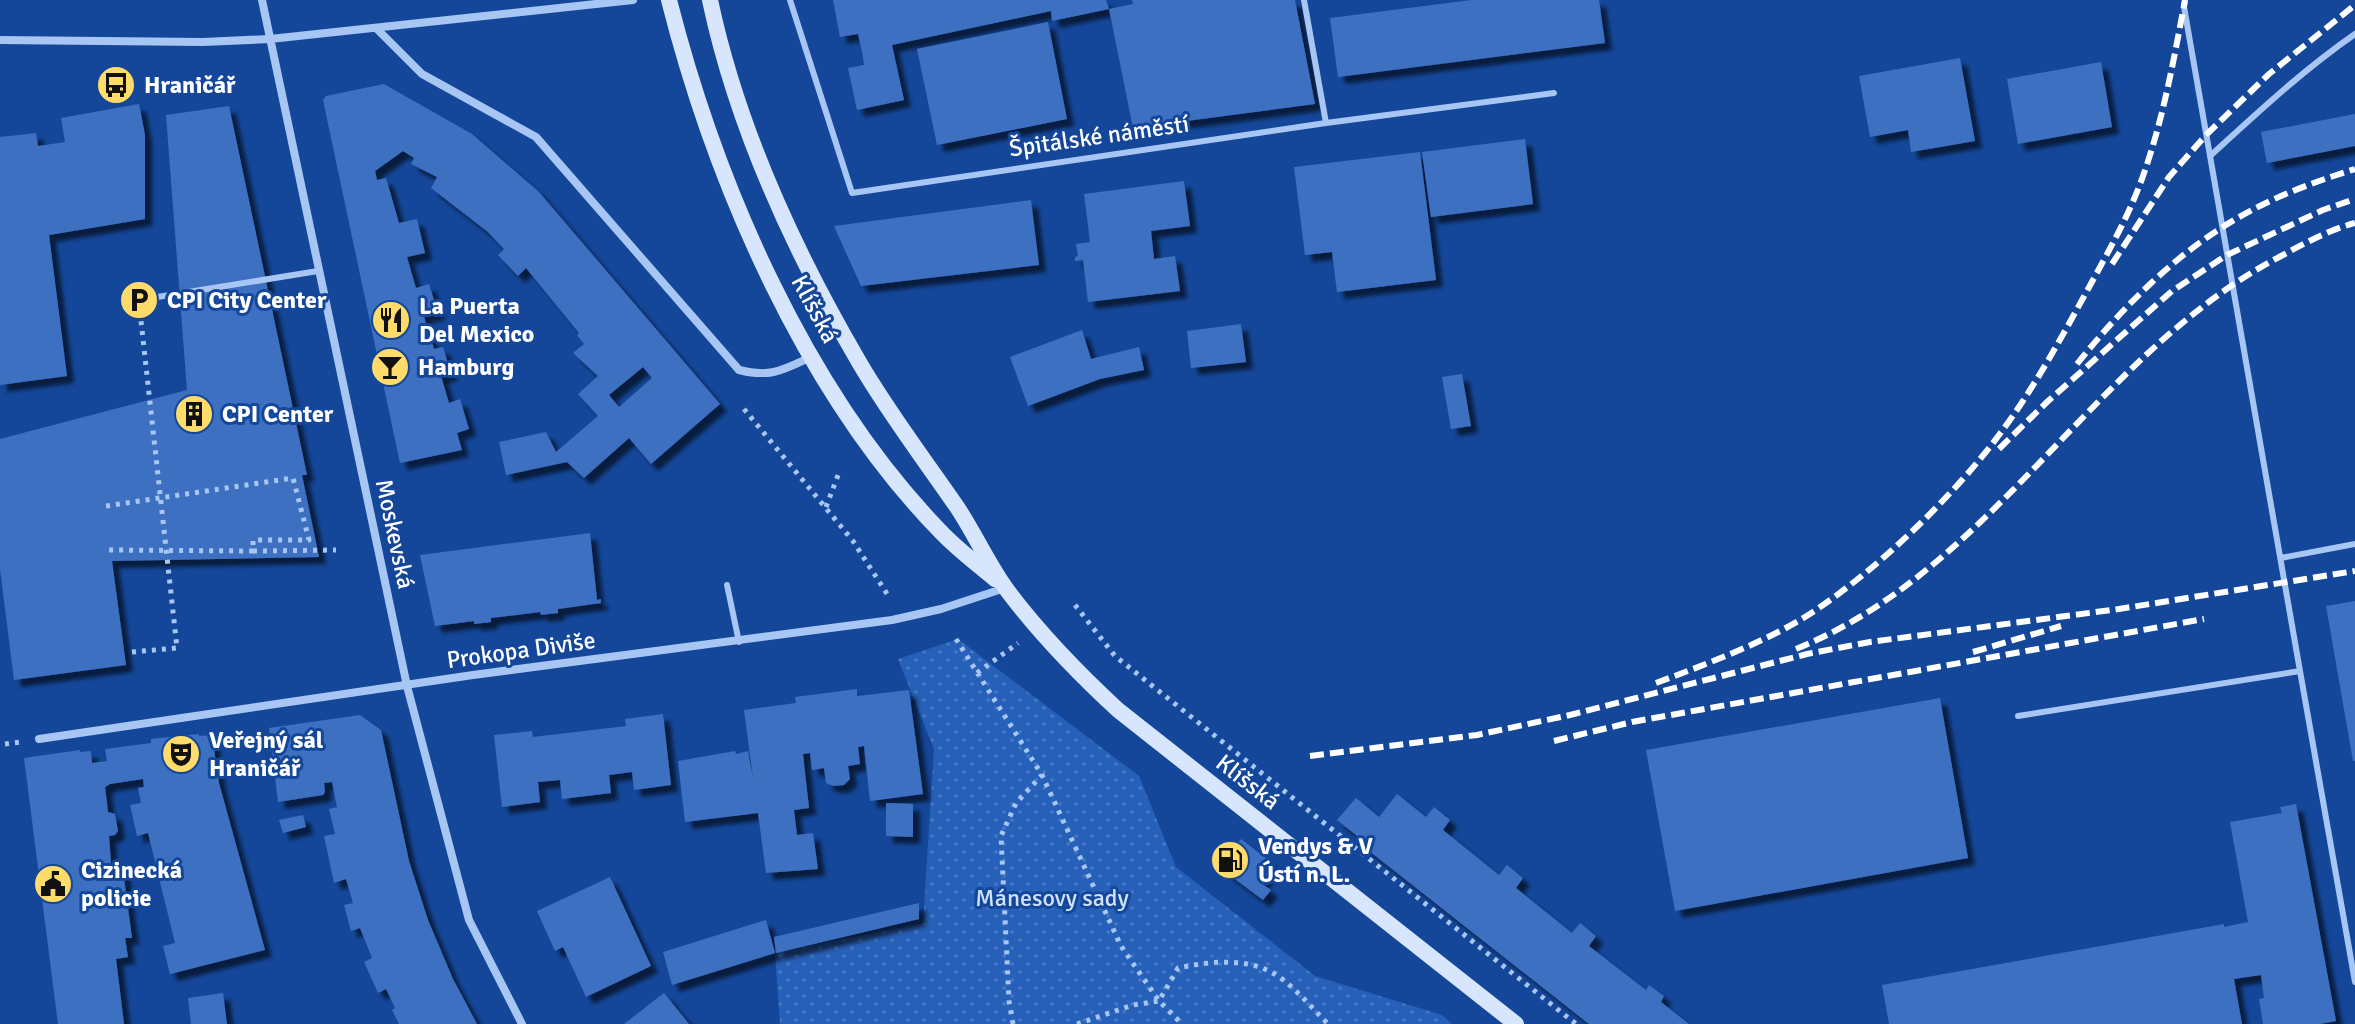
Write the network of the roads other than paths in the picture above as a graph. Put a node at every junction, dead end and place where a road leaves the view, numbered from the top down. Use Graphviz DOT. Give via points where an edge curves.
graph roads {
  1 [pos="262,0"];
  2 [pos="633,0"];
  3 [pos="669,0"];
  4 [pos="710,0"];
  5 [pos="790,0"];
  6 [pos="1304,0"];
  7 [pos="2184,2"];
  8 [pos="377,29"];
  9 [pos="2355,34"];
  10 [pos="270,39"];
  11 [pos="0,40"];
  12 [pos="1554,93"];
  13 [pos="1326,123"];
  14 [pos="2210,156"];
  15 [pos="318,271"];
  16 [pos="139,300"];
  17 [pos="812,357"];
  18 [pos="2355,544"];
  19 [pos="2281,558"];
  20 [pos="727,585"];
  21 [pos="1006,588"];
  22 [pos="739,642"];
  23 [pos="2300,671"];
  24 [pos="407,686"];
  25 [pos="2018,716"];
  26 [pos="39,739"];
  27 [pos="2355,982"];
  28 [pos="522,1024"];
  29 [pos="1516,1024"];
  1 -- 10 [label="street, Moskevská"];
  2 -- 8 [label="street"];
  3 -- 17 [label="street, Klíšská" via="711,140"];
  4 -- 21 [label="street, Klíšská" via="749,136 825,301 860,364"];
  5 -- 13 [label="lane, Špitálské náměstí" via="852,193"];
  6 -- 13 [label="lane"];
  7 -- 14 [label="lane"];
  8 -- 10 [label="street"];
  8 -- 17 [label="street" via="422,74 536,137 739,370 778,373"];
  9 -- 14 [label="lane"];
  10 -- 11 [label="street"];
  10 -- 15 [label="street, Moskevská"];
  12 -- 13 [label="lane, Špitálské náměstí"];
  14 -- 19 [label="lane"];
  15 -- 16 [label="lane"];
  15 -- 24 [label="street, Moskevská"];
  17 -- 21 [label="street, Klíšská" via="877,457 922,512"];
  18 -- 19 [label="lane"];
  19 -- 23 [label="lane"];
  20 -- 22 [label="lane"];
  21 -- 22 [label="street, Prokopa Diviše" via="892,620"];
  21 -- 29 [label="street, Klíšská" via="1084,679 1118,710"];
  22 -- 24 [label="street, Prokopa Diviše"];
  23 -- 25 [label="lane"];
  23 -- 27 [label="lane"];
  24 -- 26 [label="street, Prokopa Diviše"];
  24 -- 28 [label="street, Moskevská" via="469,920"];
}
